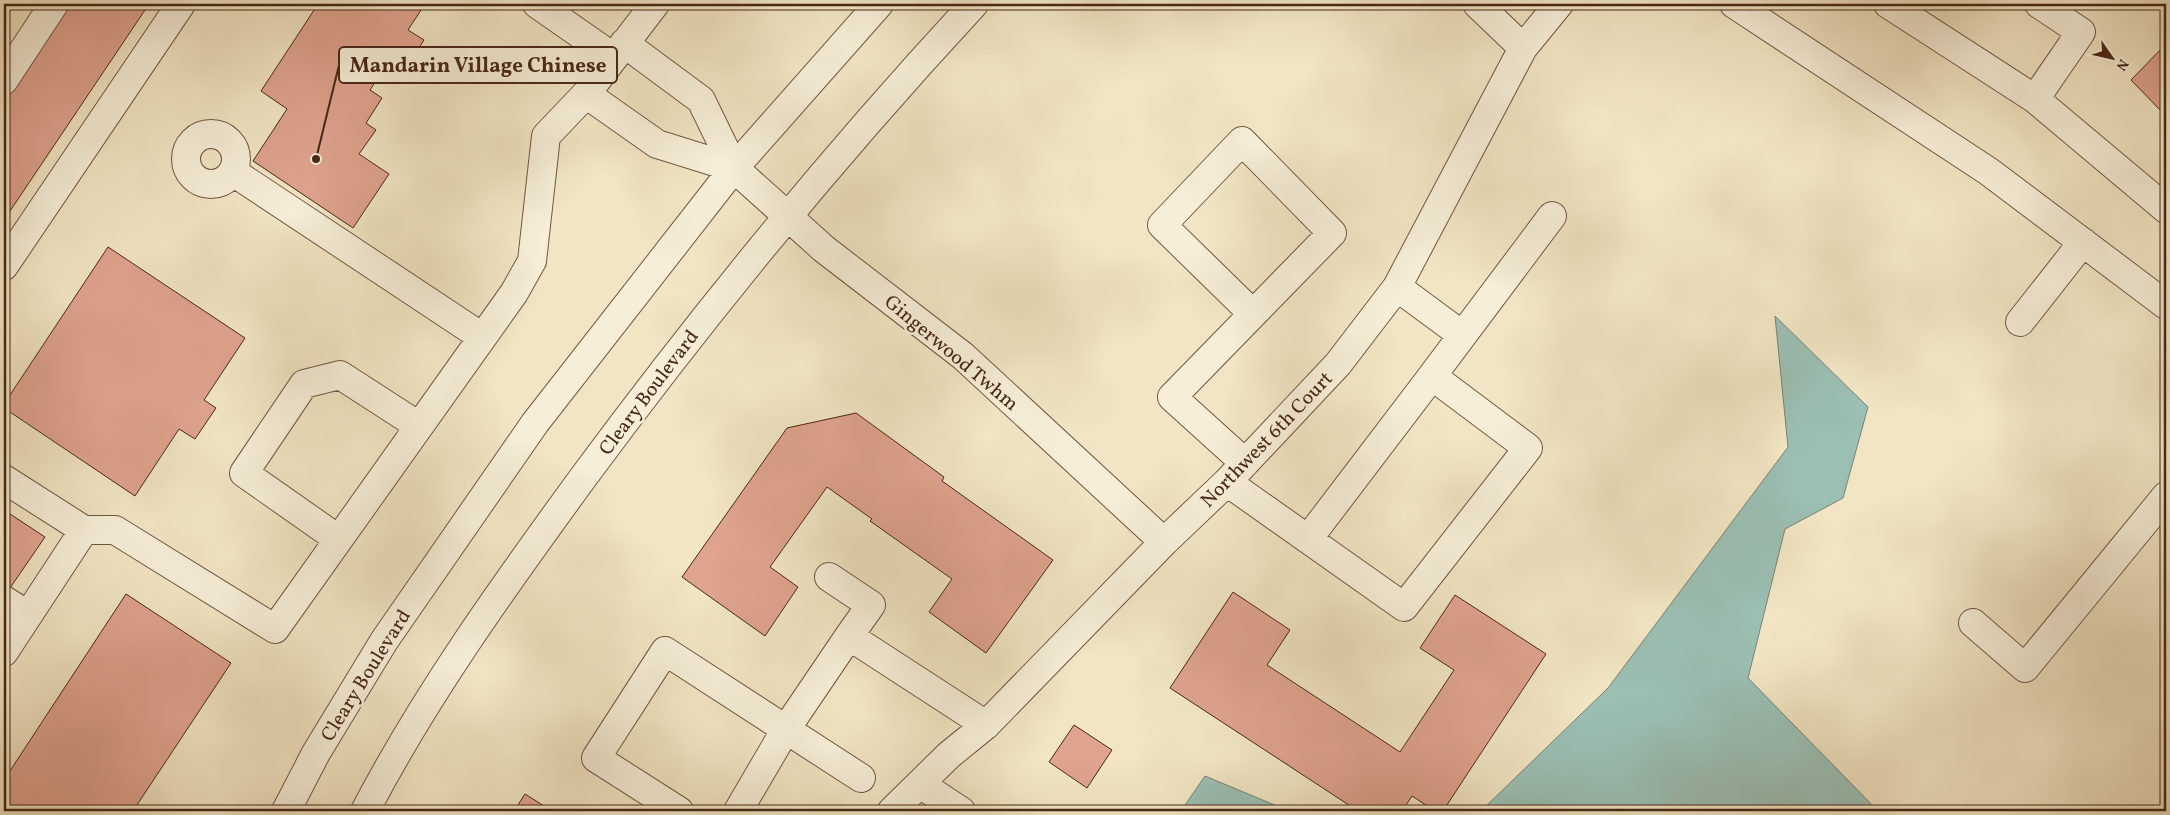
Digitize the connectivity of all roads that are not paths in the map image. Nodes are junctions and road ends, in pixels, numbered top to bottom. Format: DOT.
graph roads {
  1 [pos="54,4"];
  2 [pos="181,4"];
  3 [pos="537,4"];
  4 [pos="655,4"];
  5 [pos="879,4"];
  6 [pos="974,4"];
  7 [pos="1476,4"];
  8 [pos="1559,4"];
  9 [pos="1734,4"];
  10 [pos="1888,4"];
  11 [pos="2039,4"];
  12 [pos="1523,48"];
  13 [pos="618,50"];
  14 [pos="4,80"];
  15 [pos="586,94"];
  16 [pos="2035,99"];
  17 [pos="734,168"];
  18 [pos="233,172"];
  19 [pos="2166,209"];
  20 [pos="787,216"];
  21 [pos="1552,216"];
  22 [pos="2083,242"];
  23 [pos="4,266"];
  24 [pos="1397,287"];
  25 [pos="2166,303"];
  26 [pos="1253,314"];
  27 [pos="2020,322"];
  28 [pos="1462,335"];
  29 [pos="482,338"];
  30 [pos="1432,376"];
  31 [pos="419,426"];
  32 [pos="1236,472"];
  33 [pos="4,479"];
  34 [pos="2166,496"];
  35 [pos="84,530"];
  36 [pos="338,539"];
  37 [pos="1308,539"];
  38 [pos="1164,542"];
  39 [pos="829,577"];
  40 [pos="4,600"];
  41 [pos="28,615"];
  42 [pos="1973,624"];
  43 [pos="849,636"];
  44 [pos="4,652"];
  45 [pos="986,725"];
  46 [pos="786,729"];
  47 [pos="862,778"];
  48 [pos="920,784"];
  49 [pos="286,811"];
  50 [pos="365,811"];
  51 [pos="679,811"];
  52 [pos="738,811"];
  53 [pos="892,811"];
  54 [pos="961,811"];
  1 -- 14 [label="street"];
  2 -- 23 [label="street"];
  3 -- 13 [label="street"];
  4 -- 13 [label="street"];
  5 -- 17 [label="street, Cleary Boulevard"];
  6 -- 20 [label="street, Cleary Boulevard"];
  7 -- 12 [label="street"];
  8 -- 12 [label="street, Northwest 6th Court"];
  9 -- 22 [label="street"];
  10 -- 16 [label="street"];
  11 -- 16 [label="street"];
  12 -- 24 [label="street, Northwest 6th Court"];
  13 -- 15 [label="street"];
  13 -- 17 [label="street"];
  15 -- 17 [label="street"];
  15 -- 29 [label="street"];
  16 -- 19 [label="street"];
  17 -- 20 [label="street, Gingerwood Twhm"];
  17 -- 49 [label="street, Cleary Boulevard"];
  18 -- 29 [label="street"];
  20 -- 38 [label="street, Gingerwood Twhm"];
  20 -- 50 [label="street, Cleary Boulevard"];
  21 -- 28 [label="street"];
  22 -- 25 [label="street"];
  22 -- 27 [label="street"];
  24 -- 28 [label="street"];
  24 -- 32 [label="street, Northwest 6th Court"];
  26 -- 26 [label="street"];
  26 -- 32 [label="street"];
  28 -- 30 [label="street"];
  29 -- 31 [label="street"];
  30 -- 37 [label="street"];
  30 -- 37 [label="street"];
  31 -- 36 [label="street"];
  31 -- 36 [label="street"];
  32 -- 37 [label="street"];
  32 -- 38 [label="street, Northwest 6th Court"];
  33 -- 35 [label="street"];
  34 -- 42 [label="street"];
  35 -- 36 [label="street"];
  35 -- 41 [label="street"];
  38 -- 45 [label="street, Northwest 6th Court"];
  39 -- 43 [label="street"];
  40 -- 41 [label="street"];
  41 -- 44 [label="street"];
  43 -- 45 [label="street"];
  43 -- 46 [label="street"];
  45 -- 48 [label="street, Northwest 6th Court"];
  46 -- 47 [label="street"];
  46 -- 51 [label="street"];
  46 -- 52 [label="street"];
  48 -- 53 [label="street, Northwest 6th Court"];
  48 -- 54 [label="street"];
}
